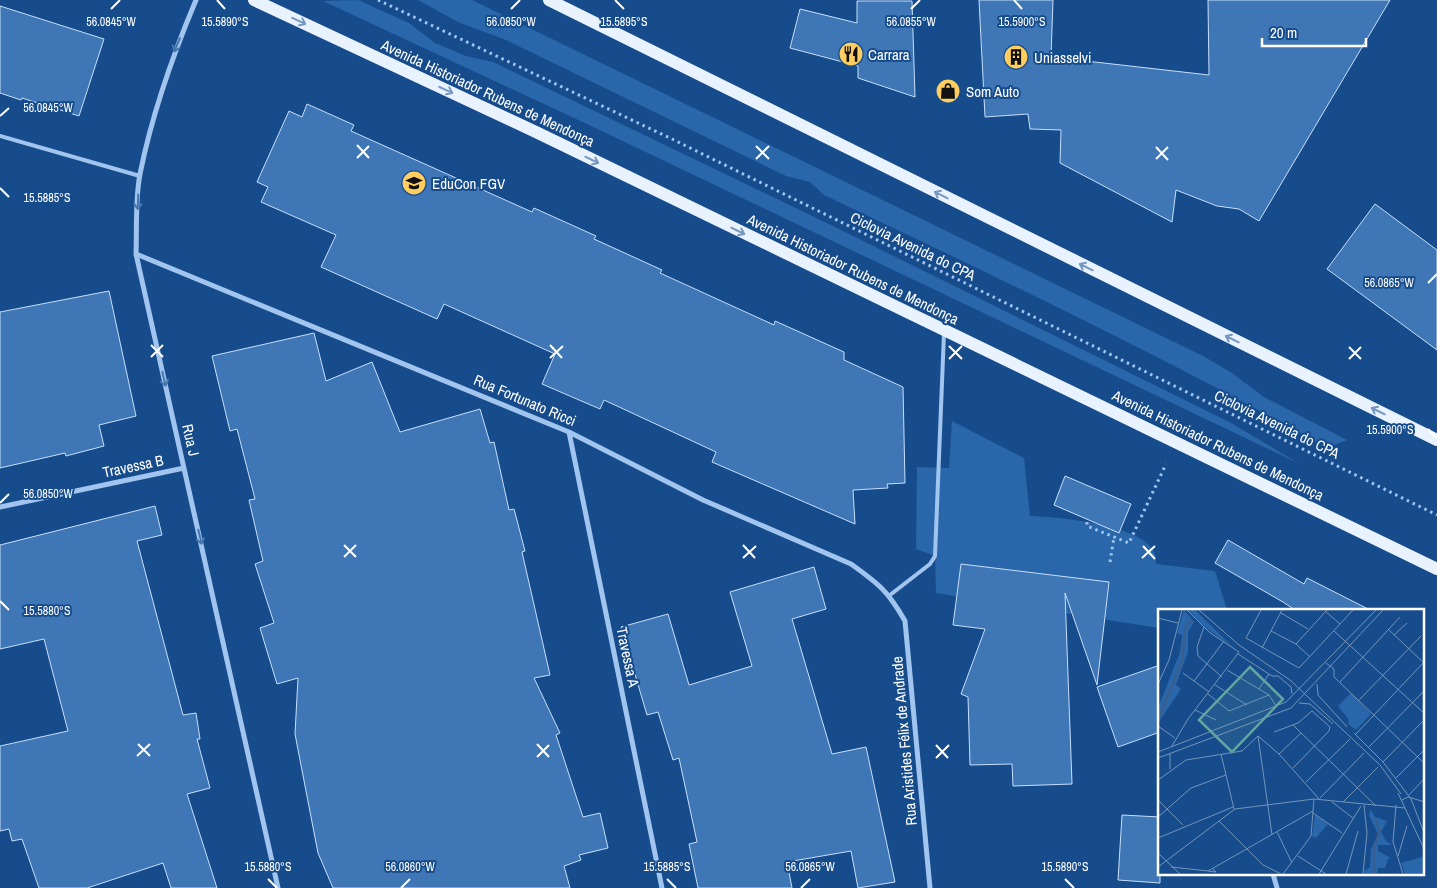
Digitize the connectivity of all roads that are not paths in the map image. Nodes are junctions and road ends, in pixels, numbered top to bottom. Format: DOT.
graph roads {
  1 [pos="196,0"];
  2 [pos="254,0"];
  3 [pos="549,0"];
  4 [pos="0,136"];
  5 [pos="140,176"];
  6 [pos="136,254"];
  7 [pos="944,331"];
  8 [pos="569,432"];
  9 [pos="1437,440"];
  10 [pos="184,468"];
  11 [pos="0,507"];
  12 [pos="1437,569"];
  13 [pos="890,595"];
  14 [pos="278,888"];
  15 [pos="662,888"];
  16 [pos="930,888"];
  1 -- 5 [label="street, Rua J, one-way"];
  2 -- 7 [label="main road, Avenida Historiador Rubens de Mendonça, one-way"];
  9 -- 3 [label="main road, one-way"];
  4 -- 5 [label="lane"];
  5 -- 6 [label="street, Rua J, one-way"];
  6 -- 8 [label="street, Rua Fortunato Ricci"];
  6 -- 10 [label="street, Rua J, one-way"];
  7 -- 12 [label="main road, Avenida Historiador Rubens de Mendonça"];
  7 -- 13 [label="lane"];
  8 -- 13 [label="street, Rua Fortunato Ricci"];
  8 -- 15 [label="street, Travessa A"];
  10 -- 11 [label="street, Travessa B"];
  10 -- 14 [label="street, Rua J, one-way"];
  13 -- 16 [label="street, Rua Aristides Félix de Andrade"];
}
